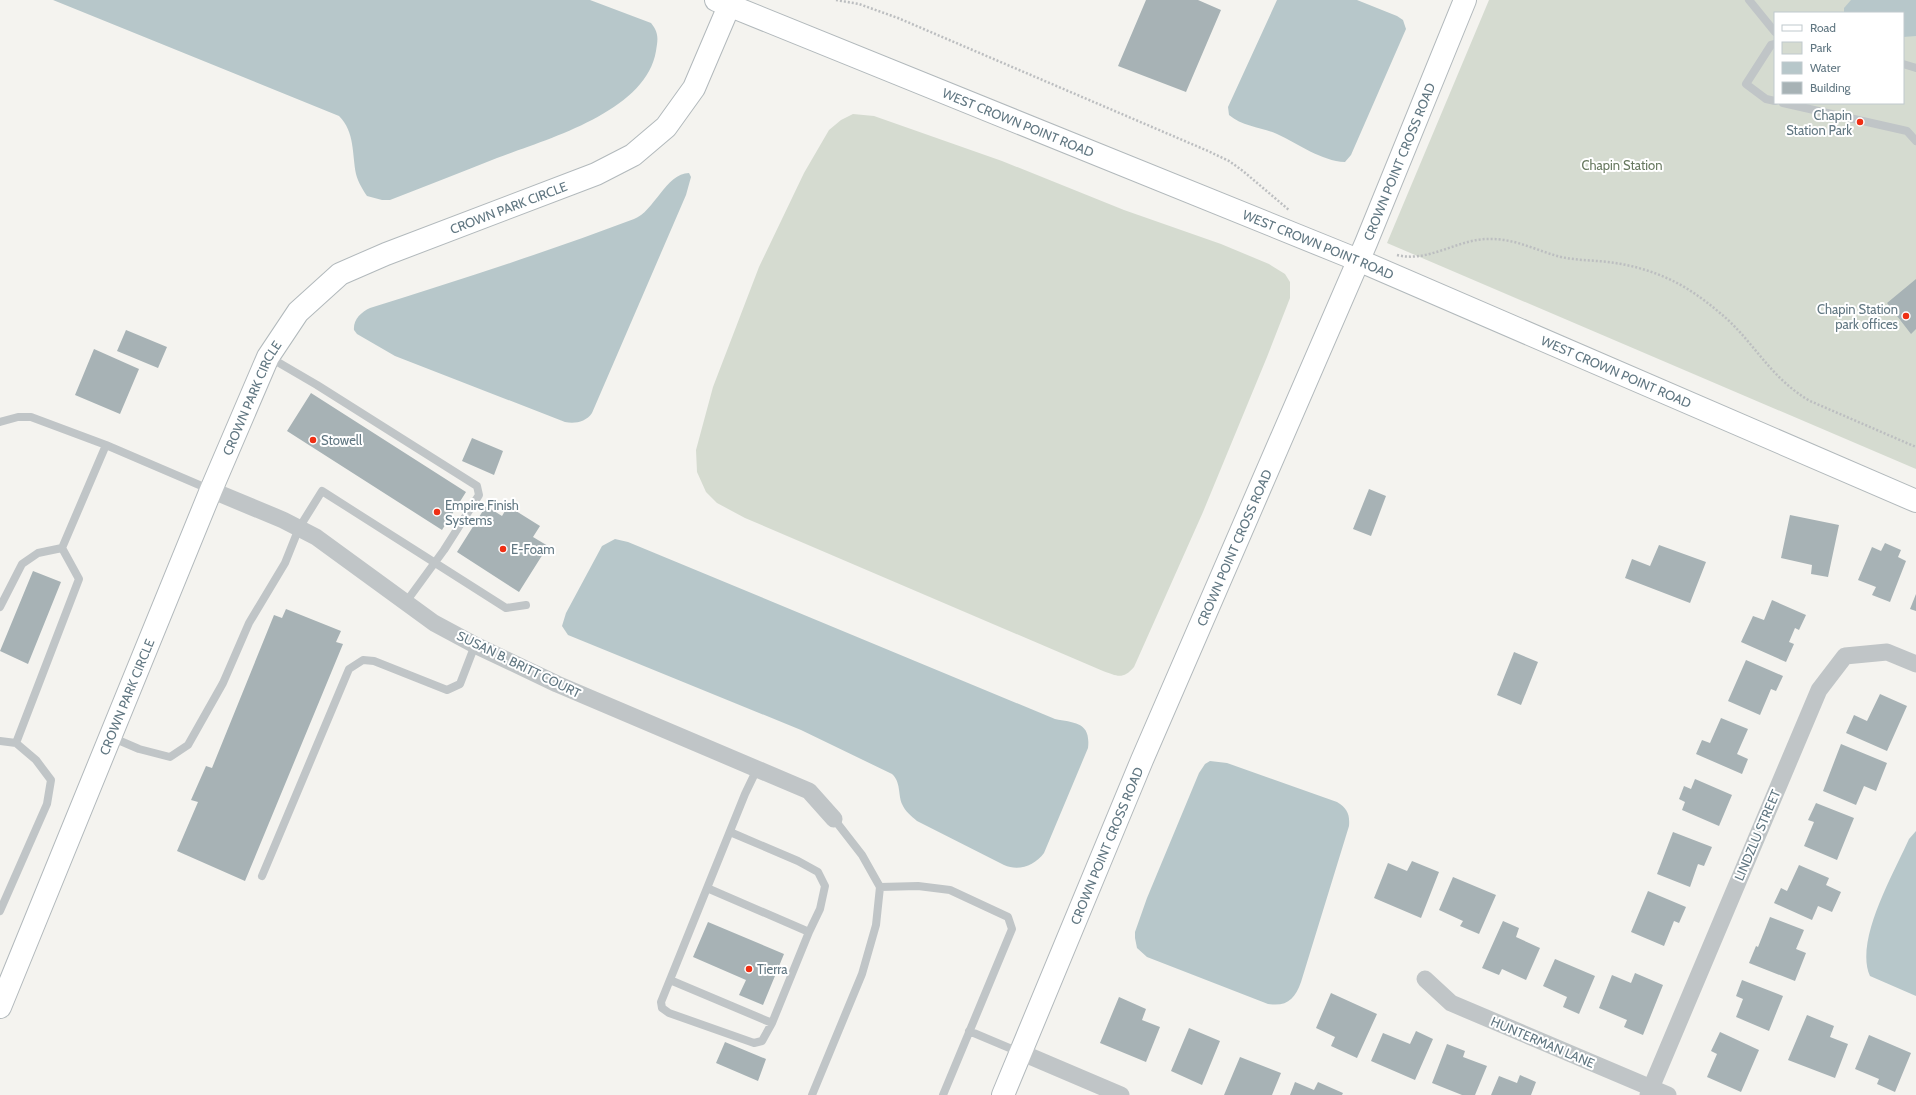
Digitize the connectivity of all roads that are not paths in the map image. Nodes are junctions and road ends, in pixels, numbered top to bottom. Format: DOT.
graph roads {
  1 [pos="1465,0"];
  2 [pos="1749,0"];
  3 [pos="725,2"];
  4 [pos="1774,31"];
  5 [pos="1774,44"];
  6 [pos="1904,64"];
  7 [pos="1916,68"];
  8 [pos="1774,101"];
  9 [pos="1788,104"];
  10 [pos="1916,141"];
  11 [pos="1358,260"];
  12 [pos="268,357"];
  13 [pos="0,422"];
  14 [pos="106,445"];
  15 [pos="212,490"];
  16 [pos="1916,501"];
  17 [pos="299,528"];
  18 [pos="62,548"];
  19 [pos="435,562"];
  20 [pos="406,602"];
  21 [pos="526,605"];
  22 [pos="0,606"];
  23 [pos="475,645"];
  24 [pos="1916,664"];
  25 [pos="110,737"];
  26 [pos="0,741"];
  27 [pos="16,743"];
  28 [pos="757,769"];
  29 [pos="834,819"];
  30 [pos="730,832"];
  31 [pos="262,876"];
  32 [pos="880,887"];
  33 [pos="707,888"];
  34 [pos="0,911"];
  35 [pos="808,932"];
  36 [pos="1425,978"];
  37 [pos="670,980"];
  38 [pos="0,1007"];
  39 [pos="772,1023"];
  40 [pos="969,1031"];
  41 [pos="1020,1052"];
  42 [pos="1650,1092"];
  43 [pos="812,1095"];
  44 [pos="943,1095"];
  45 [pos="1003,1095"];
  46 [pos="1121,1095"];
  47 [pos="1668,1095"];
  1 -- 11 [label="street, CROWN POINT CROSS ROAD"];
  2 -- 4 [label="lane"];
  3 -- 11 [label="street, WEST CROWN POINT ROAD"];
  3 -- 12 [label="street, CROWN PARK CIRCLE"];
  5 -- 8 [label="lane"];
  6 -- 7 [label="lane"];
  9 -- 10 [label="lane"];
  11 -- 16 [label="street, WEST CROWN POINT ROAD"];
  11 -- 41 [label="street, CROWN POINT CROSS ROAD"];
  12 -- 15 [label="street, CROWN PARK CIRCLE"];
  12 -- 19 [label="lane"];
  13 -- 14 [label="lane"];
  14 -- 15 [label="lane"];
  14 -- 18 [label="lane"];
  15 -- 17 [label="street, SUSAN B. BRITT COURT"];
  15 -- 25 [label="street, CROWN PARK CIRCLE"];
  17 -- 19 [label="lane"];
  17 -- 20 [label="street, SUSAN B. BRITT COURT"];
  17 -- 25 [label="lane"];
  18 -- 22 [label="lane"];
  18 -- 27 [label="lane"];
  19 -- 20 [label="lane"];
  19 -- 21 [label="lane"];
  20 -- 23 [label="street, SUSAN B. BRITT COURT"];
  23 -- 28 [label="street, SUSAN B. BRITT COURT"];
  23 -- 31 [label="lane"];
  24 -- 42 [label="street, LINDZLU STREET"];
  25 -- 38 [label="street, CROWN PARK CIRCLE"];
  26 -- 27 [label="lane"];
  27 -- 34 [label="lane"];
  28 -- 29 [label="street, SUSAN B. BRITT COURT"];
  28 -- 30 [label="lane"];
  29 -- 32 [label="lane"];
  30 -- 33 [label="lane"];
  30 -- 35 [label="lane"];
  32 -- 40 [label="lane"];
  32 -- 43 [label="lane"];
  33 -- 35 [label="lane"];
  33 -- 37 [label="lane"];
  35 -- 39 [label="lane"];
  36 -- 42 [label="street, HUNTERMAN LANE"];
  37 -- 39 [label="lane"];
  37 -- 39 [label="lane"];
  40 -- 41 [label="lane"];
  40 -- 44 [label="lane"];
  41 -- 45 [label="street, CROWN POINT CROSS ROAD"];
  41 -- 46 [label="street"];
  42 -- 47 [label="street, HUNTERMAN LANE"];
}
